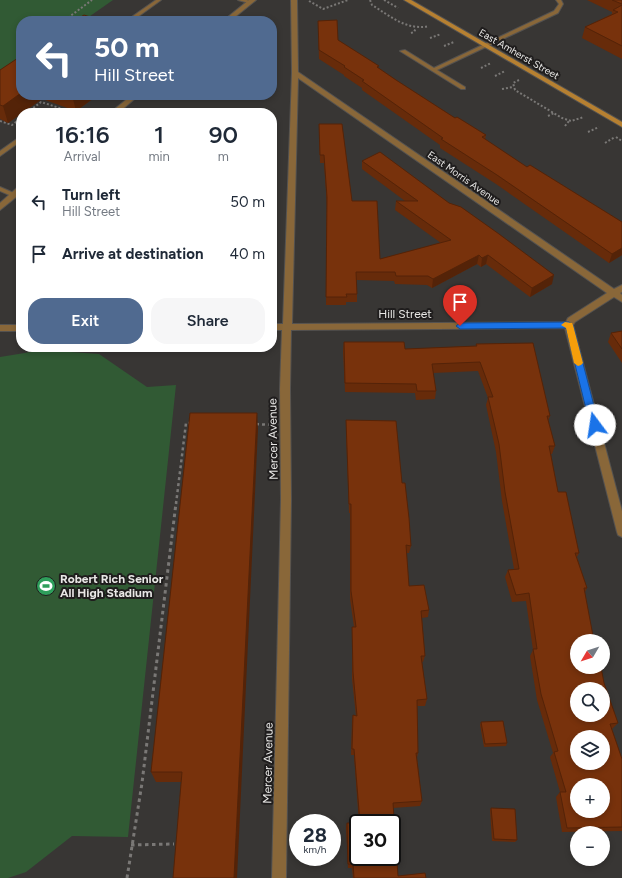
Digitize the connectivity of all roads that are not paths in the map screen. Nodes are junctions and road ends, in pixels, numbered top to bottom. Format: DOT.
graph roads {
  1 [pos="159,0"];
  2 [pos="240,0"];
  3 [pos="294,0"];
  4 [pos="407,0"];
  5 [pos="558,0"];
  6 [pos="251,1"];
  7 [pos="136,16"];
  8 [pos="232,16"];
  9 [pos="485,45"];
  10 [pos="403,51"];
  11 [pos="433,70"];
  12 [pos="295,73"];
  13 [pos="463,88"];
  14 [pos="130,100"];
  15 [pos="120,108"];
  16 [pos="622,125"];
  17 [pos="16,142"];
  18 [pos="0,154"];
  19 [pos="0,189"];
  20 [pos="14,195"];
  21 [pos="0,207"];
  22 [pos="622,288"];
  23 [pos="614,293"];
  24 [pos="622,299"];
  25 [pos="569,325"];
  26 [pos="277,327"];
  27 [pos="287,327"];
  28 [pos="0,328"];
  29 [pos="16,328"];
  30 [pos="622,532"];
  31 [pos="279,878"];
  1 -- 7 [label="lane"];
  2 -- 6 [label="lane"];
  3 -- 12 [label="street, Mercer Avenue"];
  4 -- 9 [label="street, East Amherst Street"];
  5 -- 9 [label="lane"];
  6 -- 8 [label="street"];
  9 -- 11 [label="lane"];
  9 -- 16 [label="street, East Amherst Street"];
  10 -- 11 [label="lane"];
  11 -- 13 [label="lane"];
  12 -- 23 [label="street, East Morris Avenue"];
  12 -- 27 [label="street, Mercer Avenue"];
  14 -- 15 [label="street"];
  17 -- 18 [label="lane"];
  19 -- 20 [label="lane"];
  20 -- 21 [label="street"];
  22 -- 23 [label="street"];
  23 -- 24 [label="street, East Morris Avenue"];
  23 -- 25 [label="street"];
  25 -- 27 [label="street, Hill Street"];
  25 -- 30 [label="street"];
  26 -- 27 [label="street, Hill Street"];
  27 -- 31 [label="street, Mercer Avenue"];
  28 -- 29 [label="street"];
}
